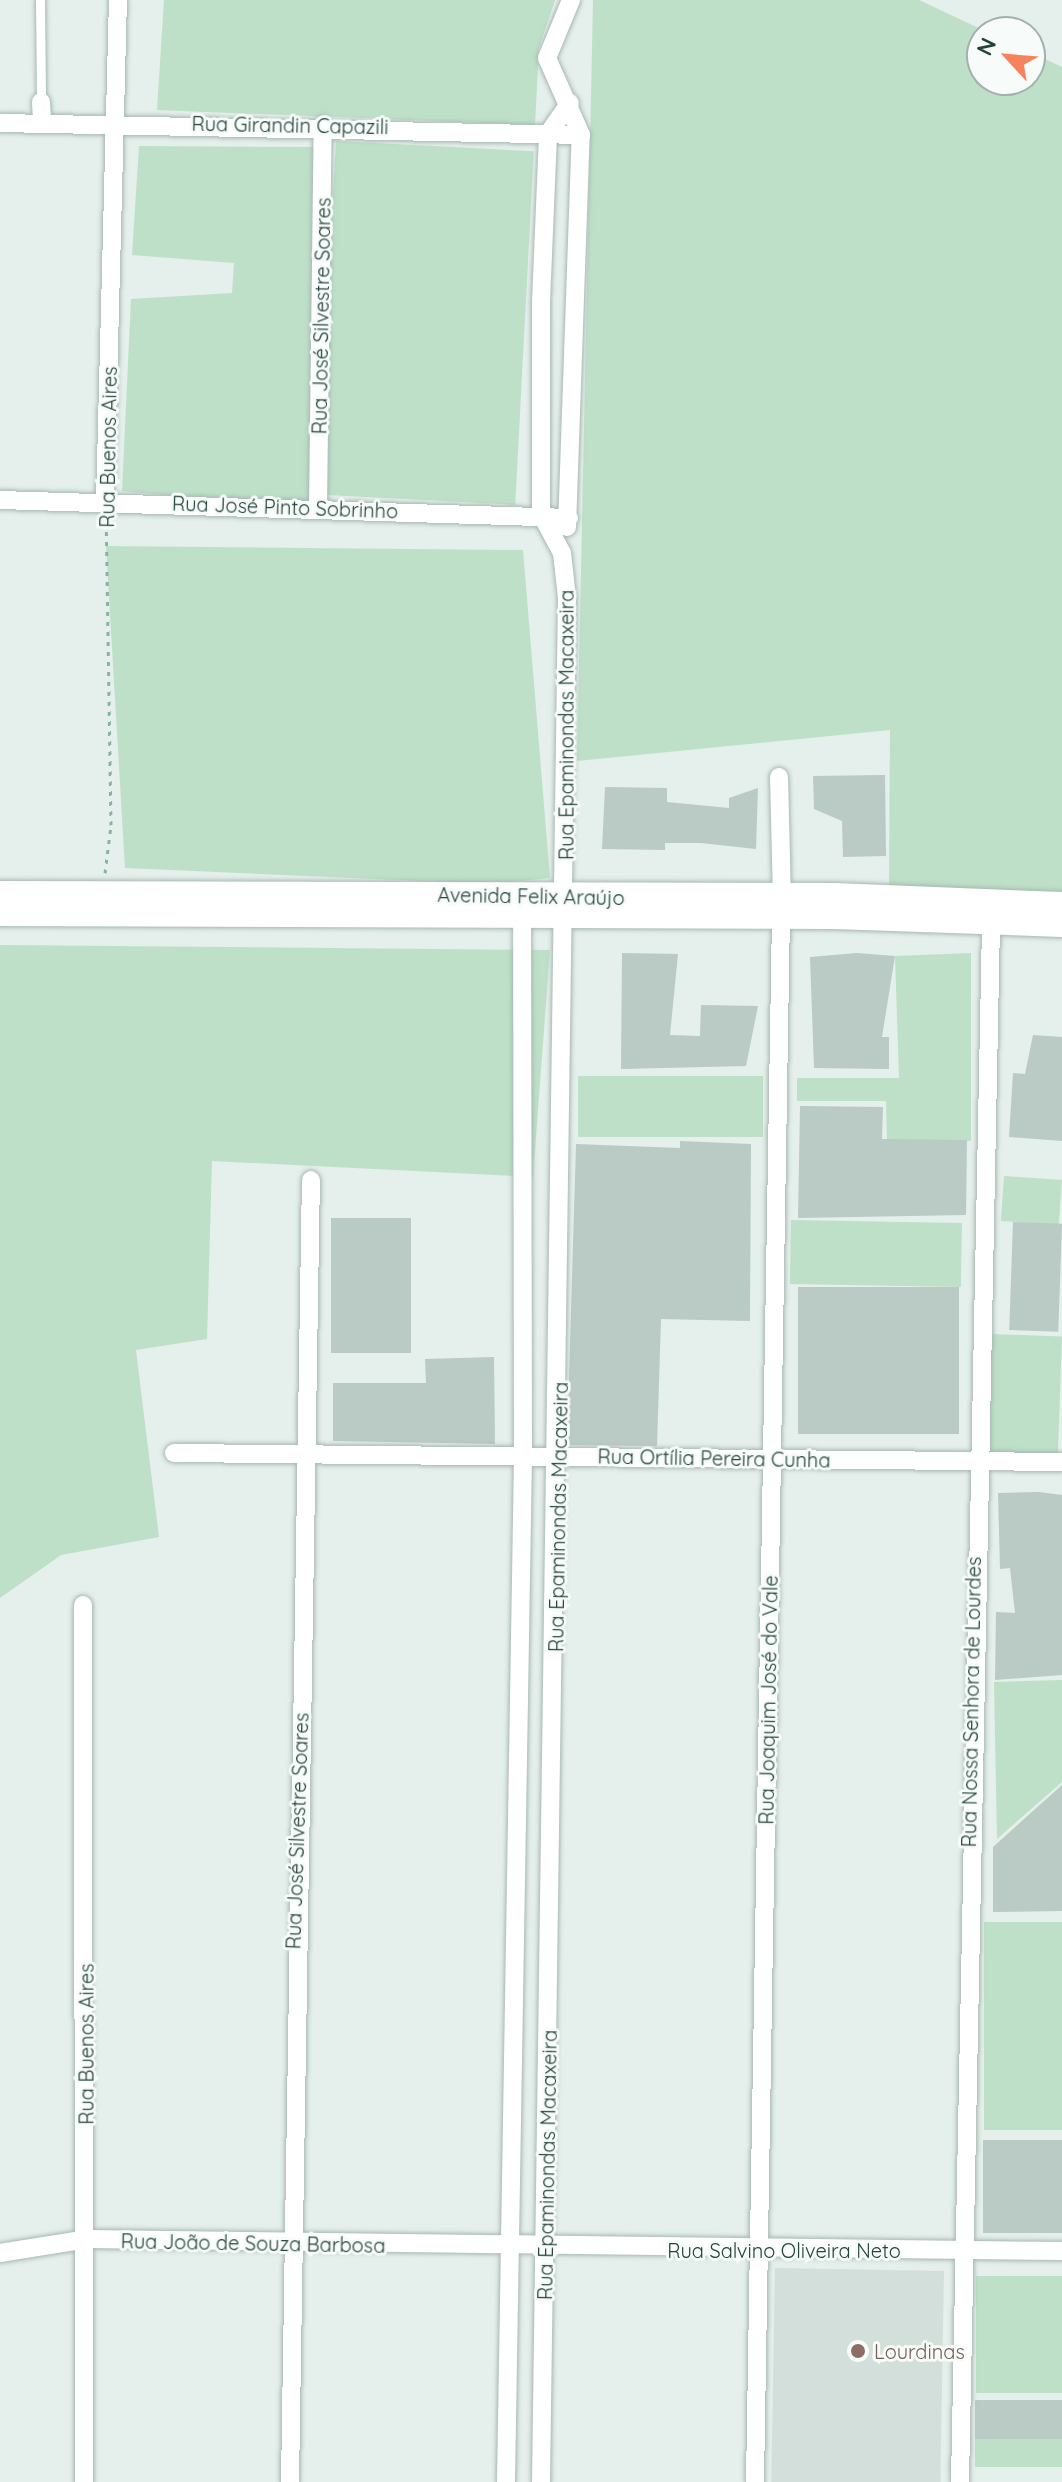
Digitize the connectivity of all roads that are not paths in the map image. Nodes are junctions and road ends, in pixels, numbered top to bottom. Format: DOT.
graph roads {
  1 [pos="40,0"];
  2 [pos="118,0"];
  3 [pos="571,0"];
  4 [pos="41,102"];
  5 [pos="570,103"];
  6 [pos="42,122"];
  7 [pos="0,123"];
  8 [pos="117,123"];
  9 [pos="323,125"];
  10 [pos="548,134"];
  11 [pos="581,135"];
  12 [pos="0,500"];
  13 [pos="105,502"];
  14 [pos="318,508"];
  15 [pos="541,514"];
  16 [pos="569,518"];
  17 [pos="562,553"];
  18 [pos="779,777"];
  19 [pos="0,893"];
  20 [pos="1062,904"];
  21 [pos="522,906"];
  22 [pos="567,907"];
  23 [pos="781,908"];
  24 [pos="0,914"];
  25 [pos="991,921"];
  26 [pos="1062,925"];
  27 [pos="311,1180"];
  28 [pos="174,1453"];
  29 [pos="310,1454"];
  30 [pos="523,1455"];
  31 [pos="559,1455"];
  32 [pos="771,1459"];
  33 [pos="1062,1462"];
  34 [pos="975,1465"];
  35 [pos="83,1605"];
  36 [pos="87,2239"];
  37 [pos="294,2244"];
  38 [pos="507,2248"];
  39 [pos="546,2249"];
  40 [pos="963,2250"];
  41 [pos="1062,2251"];
  42 [pos="761,2252"];
  43 [pos="0,2253"];
  44 [pos="84,2482"];
  45 [pos="290,2482"];
  46 [pos="506,2482"];
  47 [pos="541,2482"];
  48 [pos="755,2482"];
  49 [pos="960,2482"];
  1 -- 4 [label="lane"];
  2 -- 8 [label="street, Rua Buenos Aires"];
  3 -- 5 [label="street, Rua Epaminondas Macaxeira"];
  4 -- 6 [label="street"];
  5 -- 10 [label="street"];
  5 -- 11 [label="street, Rua Epaminondas Macaxeira"];
  6 -- 7 [label="street, Rua Girandin Capazili"];
  6 -- 8 [label="street, Rua Girandin Capazili"];
  8 -- 9 [label="street, Rua Girandin Capazili"];
  8 -- 13 [label="street, Rua Buenos Aires"];
  9 -- 10 [label="street, Rua Girandin Capazili"];
  9 -- 14 [label="street, Rua José Silvestre Soares"];
  10 -- 11 [label="street, Rua Girandin Capazili"];
  10 -- 15 [label="street, Rua Epaminondas Macaxeira"];
  11 -- 16 [label="street, Rua Epaminondas Macaxeira"];
  12 -- 13 [label="street, Rua José Pinto Sobrinho"];
  13 -- 14 [label="street, Rua José Pinto Sobrinho"];
  14 -- 15 [label="street, Rua José Pinto Sobrinho"];
  15 -- 16 [label="street, Rua José Pinto Sobrinho"];
  15 -- 17 [label="street, Rua Epaminondas Macaxeira"];
  16 -- 17 [label="street, Rua Epaminondas Macaxeira"];
  17 -- 22 [label="street, Rua Epaminondas Macaxeira"];
  18 -- 23 [label="street, Rua Joaquim José do Vale"];
  19 -- 21 [label="main road, Avenida Felix Araújo"];
  20 -- 23 [label="main road, Avenida Felix Araújo"];
  21 -- 22 [label="main road, Avenida Felix Araújo"];
  21 -- 24 [label="main road, Avenida Felix Araújo"];
  21 -- 30 [label="street, Rua Epaminondas Macaxeira"];
  22 -- 23 [label="main road, Avenida Felix Araújo"];
  22 -- 31 [label="street, Rua Epaminondas Macaxeira"];
  23 -- 25 [label="main road, Avenida Felix Araújo"];
  23 -- 32 [label="street, Rua Joaquim José do Vale"];
  25 -- 26 [label="main road, Avenida Felix Araújo"];
  25 -- 34 [label="street, Rua Nossa Senhora de Lourdes"];
  27 -- 29 [label="street, Rua José Silvestre Soares"];
  28 -- 29 [label="street, Rua Ortília Pereira Cunha"];
  29 -- 30 [label="street, Rua Ortília Pereira Cunha"];
  29 -- 37 [label="street, Rua José Silvestre Soares"];
  30 -- 31 [label="street, Rua Ortília Pereira Cunha"];
  30 -- 38 [label="street, Rua Epaminondas Macaxeira"];
  31 -- 32 [label="street, Rua Ortília Pereira Cunha"];
  31 -- 39 [label="street, Rua Epaminondas Macaxeira"];
  32 -- 34 [label="street, Rua Ortília Pereira Cunha"];
  32 -- 42 [label="street, Rua Joaquim José do Vale"];
  33 -- 34 [label="street, Rua Ortília Pereira Cunha"];
  34 -- 40 [label="street, Rua Nossa Senhora de Lourdes"];
  35 -- 36 [label="street, Rua Buenos Aires"];
  36 -- 37 [label="street, Rua João de Souza Barbosa"];
  36 -- 43 [label="street, Rua João de Souza Barbosa"];
  36 -- 44 [label="street, Rua Buenos Aires"];
  37 -- 38 [label="street, Rua João de Souza Barbosa"];
  37 -- 45 [label="street, Rua José Silvestre Soares"];
  38 -- 39 [label="street, Rua Salvino Oliveira Neto"];
  38 -- 46 [label="street, Rua Epaminondas Macaxeira"];
  39 -- 42 [label="street, Rua Salvino Oliveira Neto"];
  39 -- 47 [label="street, Rua Epaminondas Macaxeira"];
  40 -- 41 [label="street, Rua Salvino Oliveira Neto"];
  40 -- 42 [label="street, Rua Salvino Oliveira Neto"];
  40 -- 49 [label="street, Rua Nossa Senhora de Lourdes"];
  42 -- 48 [label="street, Rua Joaquim José do Vale"];
}
